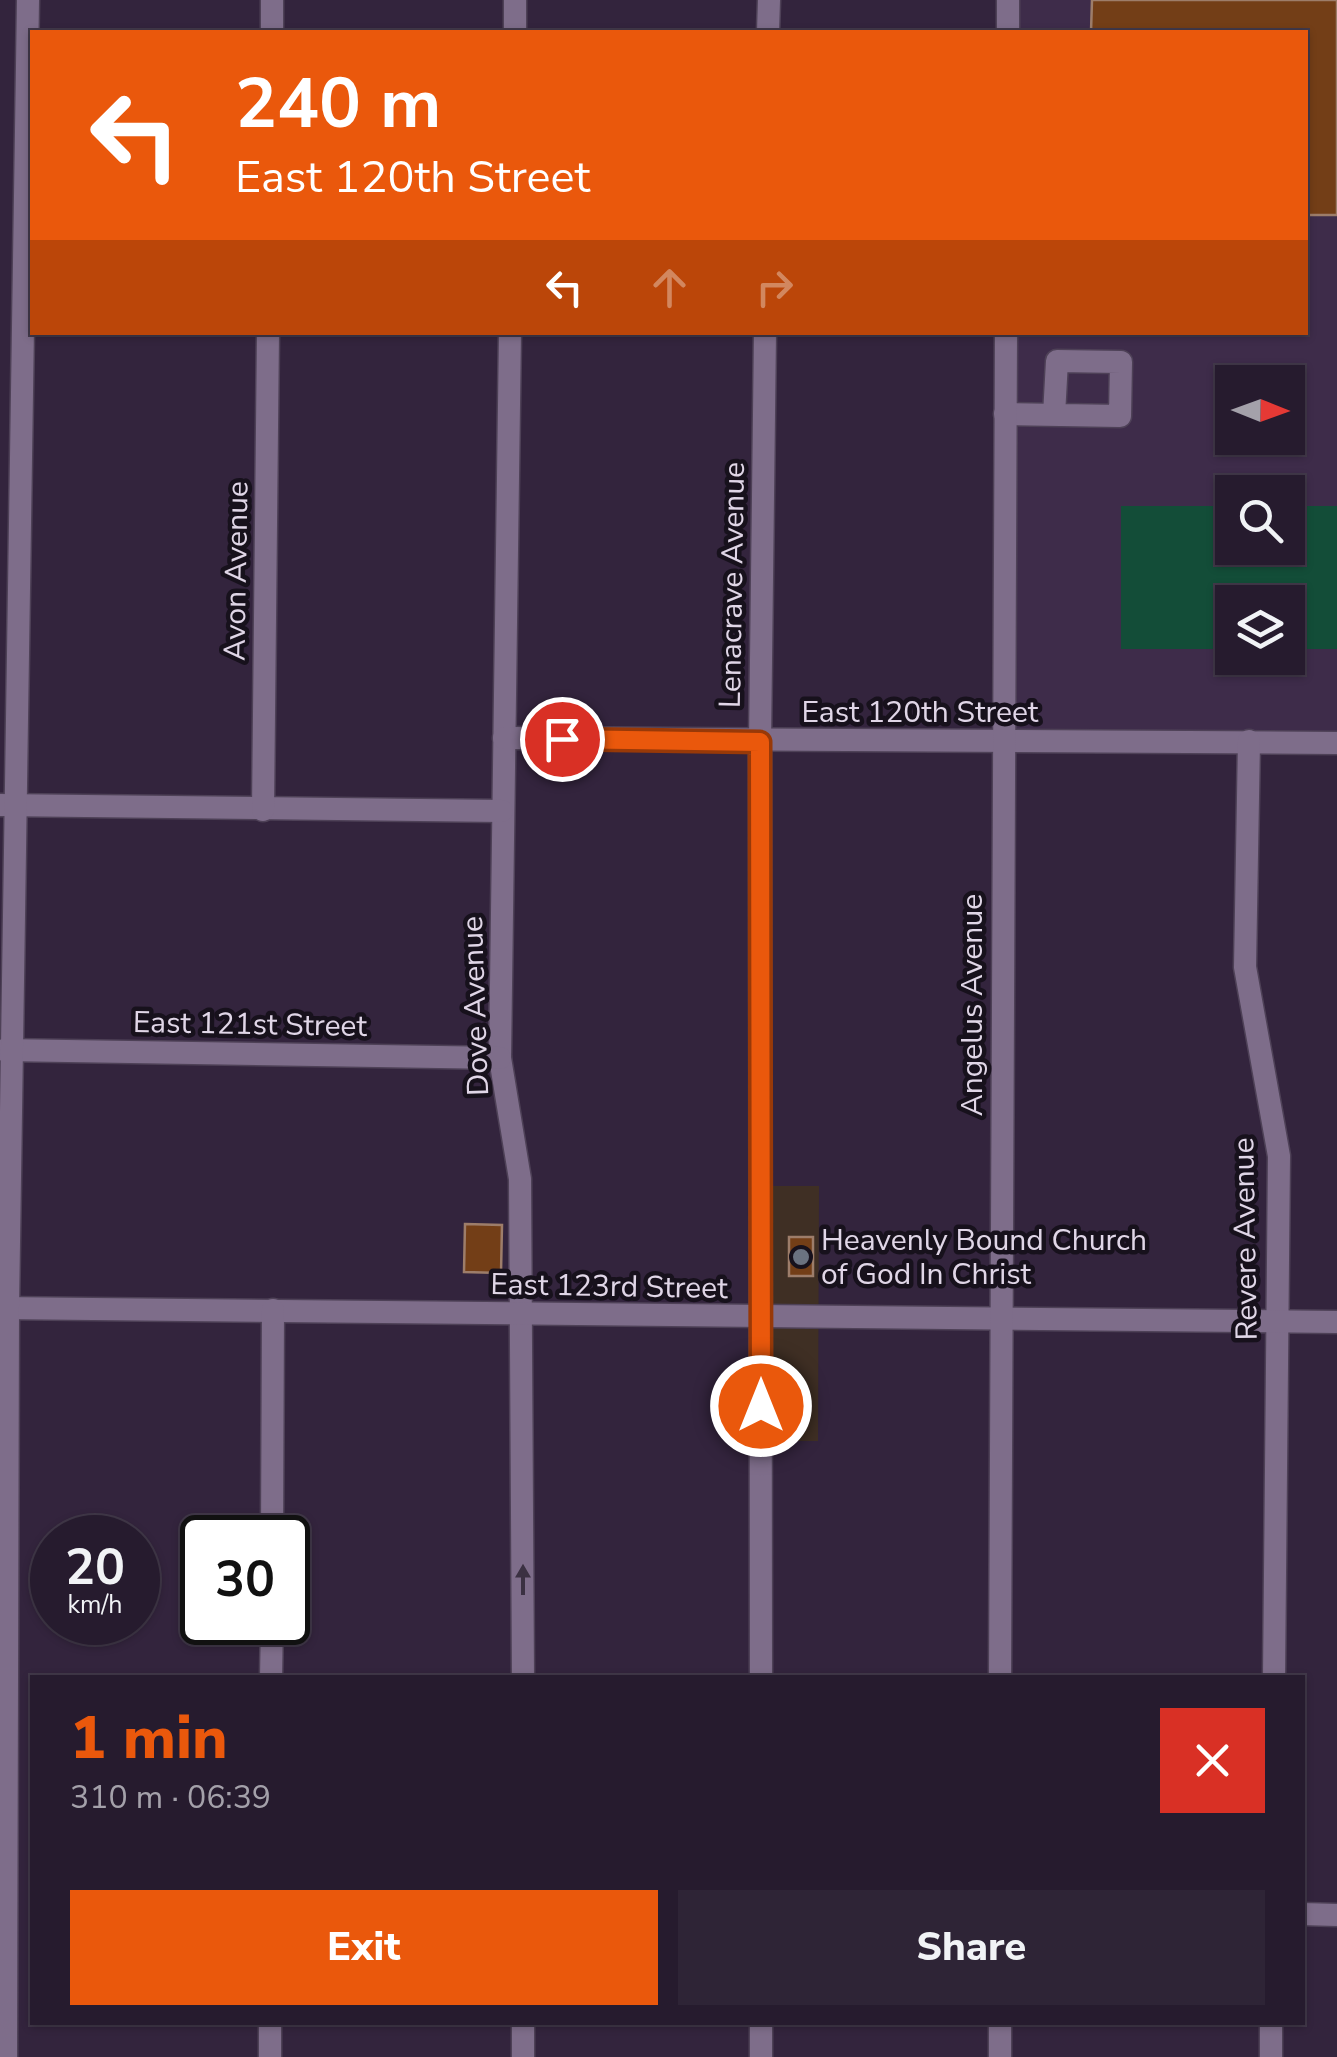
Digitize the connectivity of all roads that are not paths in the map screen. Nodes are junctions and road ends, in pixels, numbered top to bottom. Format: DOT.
graph roads {
  1 [pos="28,0"];
  2 [pos="272,0"];
  3 [pos="515,0"];
  4 [pos="769,0"];
  5 [pos="1008,0"];
  6 [pos="272,30"];
  7 [pos="515,30"];
  8 [pos="768,30"];
  9 [pos="1008,30"];
  10 [pos="268,335"];
  11 [pos="510,335"];
  12 [pos="765,335"];
  13 [pos="1006,335"];
  14 [pos="1005,414"];
  15 [pos="1054,415"];
  16 [pos="504,738"];
  17 [pos="760,742"];
  18 [pos="1003,742"];
  19 [pos="1249,742"];
  20 [pos="1337,743"];
  21 [pos="10,805"];
  22 [pos="263,810"];
  23 [pos="502,812"];
  24 [pos="7,1050"];
  25 [pos="500,1058"];
  26 [pos="4,1308"];
  27 [pos="273,1310"];
  28 [pos="522,1314"];
  29 [pos="760,1318"];
  30 [pos="1000,1318"];
  31 [pos="1278,1321"];
  32 [pos="1337,1322"];
  33 [pos="272,1515"];
  34 [pos="272,1645"];
  35 [pos="272,1675"];
  36 [pos="523,1675"];
  37 [pos="761,1675"];
  38 [pos="1000,1675"];
  39 [pos="1274,1675"];
  40 [pos="1305,1914"];
  41 [pos="1337,1914"];
  42 [pos="270,2025"];
  43 [pos="523,2025"];
  44 [pos="762,2025"];
  45 [pos="1000,2025"];
  46 [pos="1271,2025"];
  47 [pos="6,2057"];
  48 [pos="270,2057"];
  49 [pos="523,2057"];
  50 [pos="761,2057"];
  51 [pos="1000,2057"];
  52 [pos="1271,2057"];
  1 -- 21 [label="street"];
  2 -- 6 [label="street"];
  3 -- 7 [label="street"];
  4 -- 8 [label="street"];
  5 -- 9 [label="street"];
  10 -- 22 [label="street, Avon Avenue"];
  11 -- 16 [label="street, Dove Avenue"];
  12 -- 17 [label="street, Lenacrave Avenue"];
  13 -- 14 [label="street, Angelus Avenue"];
  14 -- 15 [label="street"];
  14 -- 18 [label="street, Angelus Avenue"];
  16 -- 17 [label="street, East 120th Street"];
  16 -- 23 [label="street, Dove Avenue"];
  17 -- 18 [label="street, East 120th Street"];
  17 -- 29 [label="street, Lenacrave Avenue"];
  18 -- 19 [label="street, East 120th Street"];
  18 -- 30 [label="street, Angelus Avenue"];
  19 -- 20 [label="street, East 120th Street"];
  19 -- 31 [label="street, Revere Avenue"];
  21 -- 22 [label="street"];
  21 -- 24 [label="street"];
  22 -- 23 [label="street"];
  23 -- 25 [label="street, Dove Avenue"];
  24 -- 25 [label="street, East 121st Street"];
  24 -- 26 [label="street"];
  25 -- 28 [label="street, Dove Avenue"];
  26 -- 27 [label="street, East 123rd Street"];
  26 -- 47 [label="street"];
  27 -- 28 [label="street, East 123rd Street"];
  27 -- 33 [label="street"];
  28 -- 29 [label="street, East 123rd Street"];
  36 -- 28 [label="street, Dove Avenue, one-way"];
  29 -- 30 [label="street, East 123rd Street"];
  29 -- 37 [label="street, Lenacrave Avenue"];
  30 -- 31 [label="street, East 123rd Street"];
  30 -- 38 [label="street, Angelus Avenue"];
  31 -- 32 [label="street, East 123rd Street"];
  31 -- 39 [label="street, Revere Avenue"];
  34 -- 35 [label="street"];
  40 -- 41 [label="street"];
  42 -- 48 [label="street"];
  43 -- 49 [label="street"];
  44 -- 50 [label="street"];
  45 -- 51 [label="street"];
  46 -- 52 [label="street"];
}
